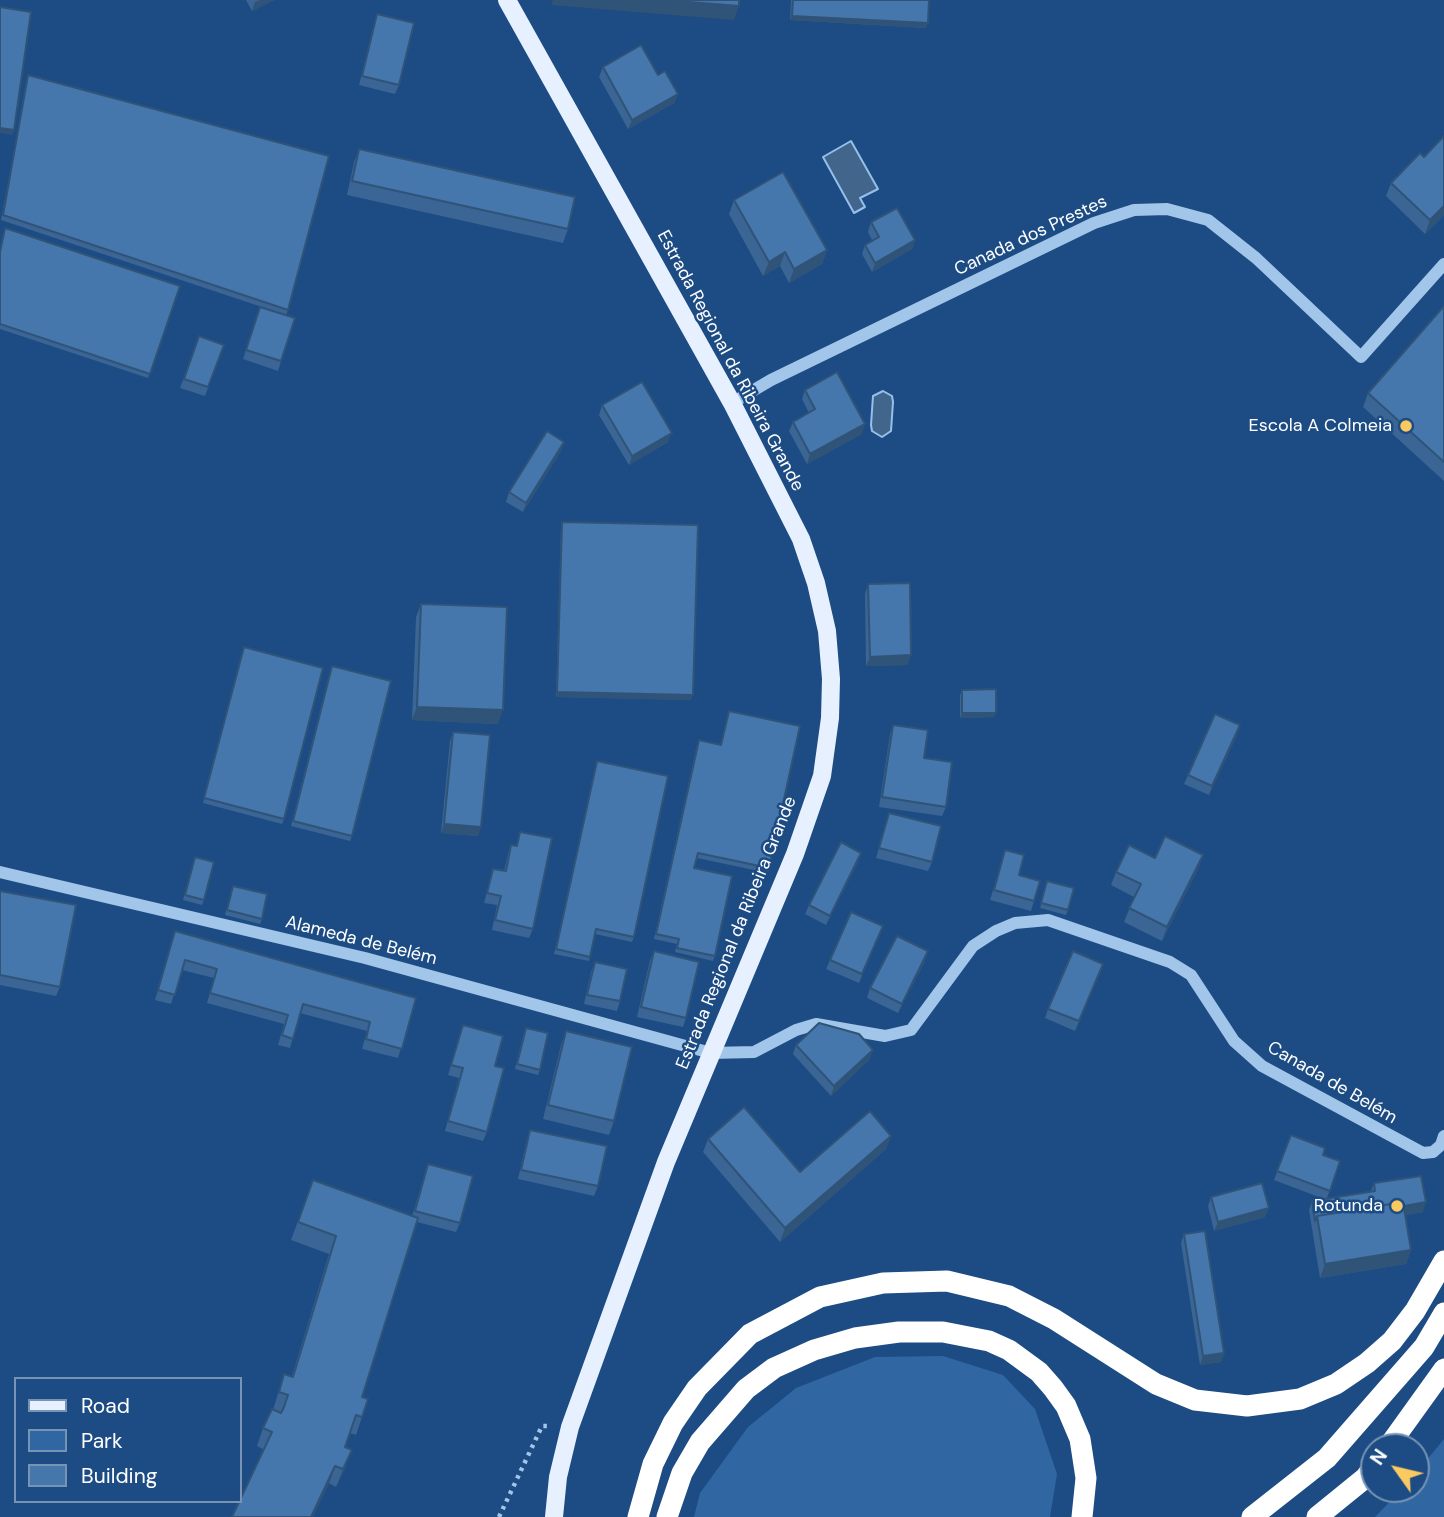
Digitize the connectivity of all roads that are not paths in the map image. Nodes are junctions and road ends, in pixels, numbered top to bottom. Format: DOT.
graph roads {
  1 [pos="507,0"];
  2 [pos="1444,264"];
  3 [pos="732,403"];
  4 [pos="0,872"];
  5 [pos="711,1053"];
  6 [pos="1444,1136"];
  7 [pos="1444,1261"];
  8 [pos="1444,1313"];
  9 [pos="1444,1368"];
  10 [pos="1398,1433"];
  11 [pos="1360,1482"];
  12 [pos="554,1517"];
  13 [pos="638,1517"];
  14 [pos="667,1517"];
  15 [pos="1082,1517"];
  16 [pos="1252,1517"];
  17 [pos="1317,1517"];
  1 -- 3 [label="main road, Estrada Regional da Ribeira Grande"];
  2 -- 3 [label="street, Canada dos Prestes"];
  3 -- 5 [label="main road, Estrada Regional da Ribeira Grande"];
  4 -- 5 [label="street, Alameda de Belém"];
  5 -- 6 [label="street, Canada de Belém"];
  5 -- 12 [label="main road, Estrada Regional da Ribeira Grande"];
  7 -- 13 [label="highway"];
  8 -- 16 [label="highway"];
  9 -- 10 [label="highway"];
  11 -- 17 [label="highway"];
  14 -- 15 [label="highway"];
}
